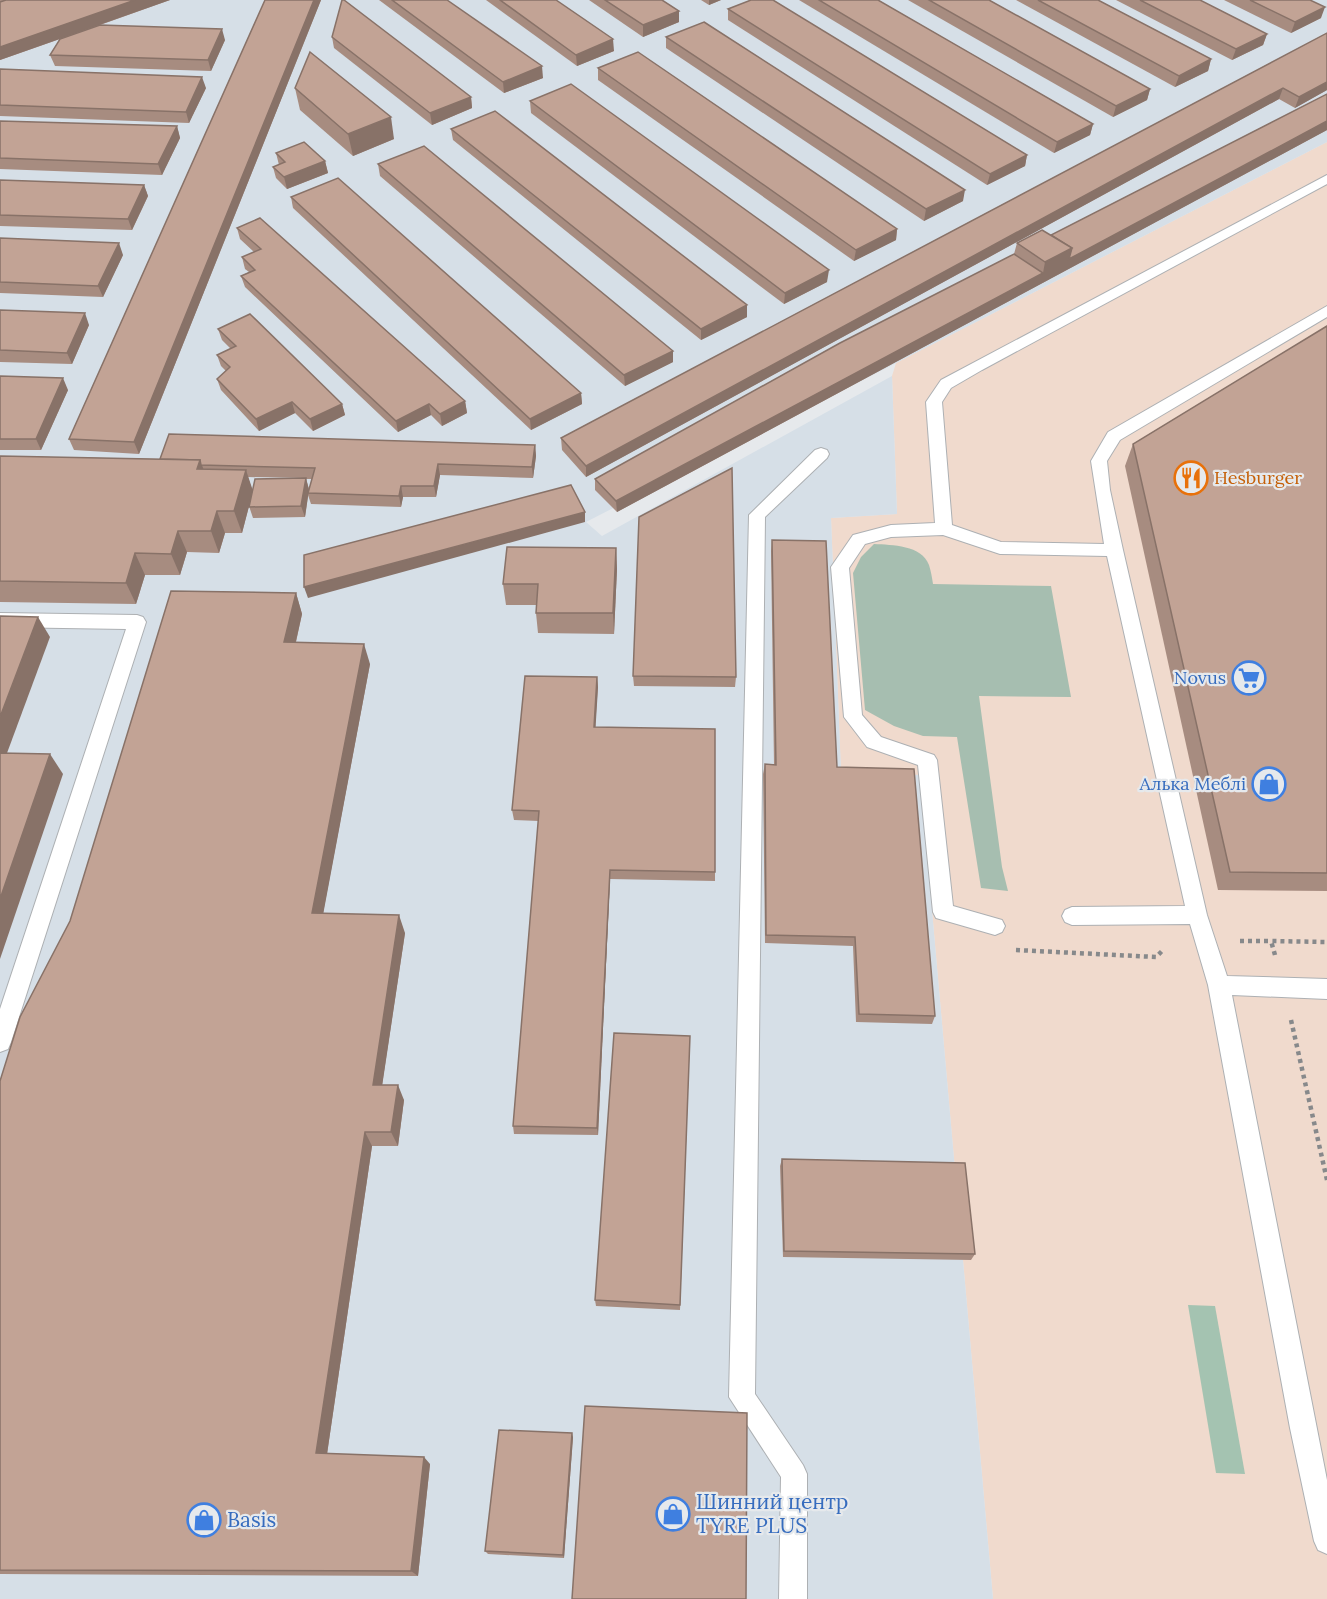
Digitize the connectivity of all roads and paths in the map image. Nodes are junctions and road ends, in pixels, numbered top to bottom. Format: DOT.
graph roads {
  1 [pos="1327,179"];
  2 [pos="1327,311"];
  3 [pos="821,454"];
  4 [pos="944,529"];
  5 [pos="1114,550"];
  6 [pos="0,620"];
  7 [pos="1197,915"];
  8 [pos="1072,916"];
  9 [pos="995,927"];
  10 [pos="1327,942"];
  11 [pos="1219,985"];
  12 [pos="1284,988"];
  13 [pos="1327,989"];
  14 [pos="0,1042"];
  15 [pos="1327,1180"];
  16 [pos="1327,1540"];
  17 [pos="793,1599"];
  1 -- 4 [label="lane"];
  2 -- 5 [label="lane"];
  3 -- 17 [label="lane"];
  4 -- 5 [label="lane"];
  4 -- 9 [label="lane"];
  5 -- 7 [label="lane"];
  6 -- 14 [label="lane"];
  7 -- 8 [label="lane"];
  7 -- 11 [label="lane"];
  10 -- 12 [label="path"];
  11 -- 12 [label="lane"];
  11 -- 16 [label="lane"];
  12 -- 13 [label="lane"];
  12 -- 15 [label="path"];
}
